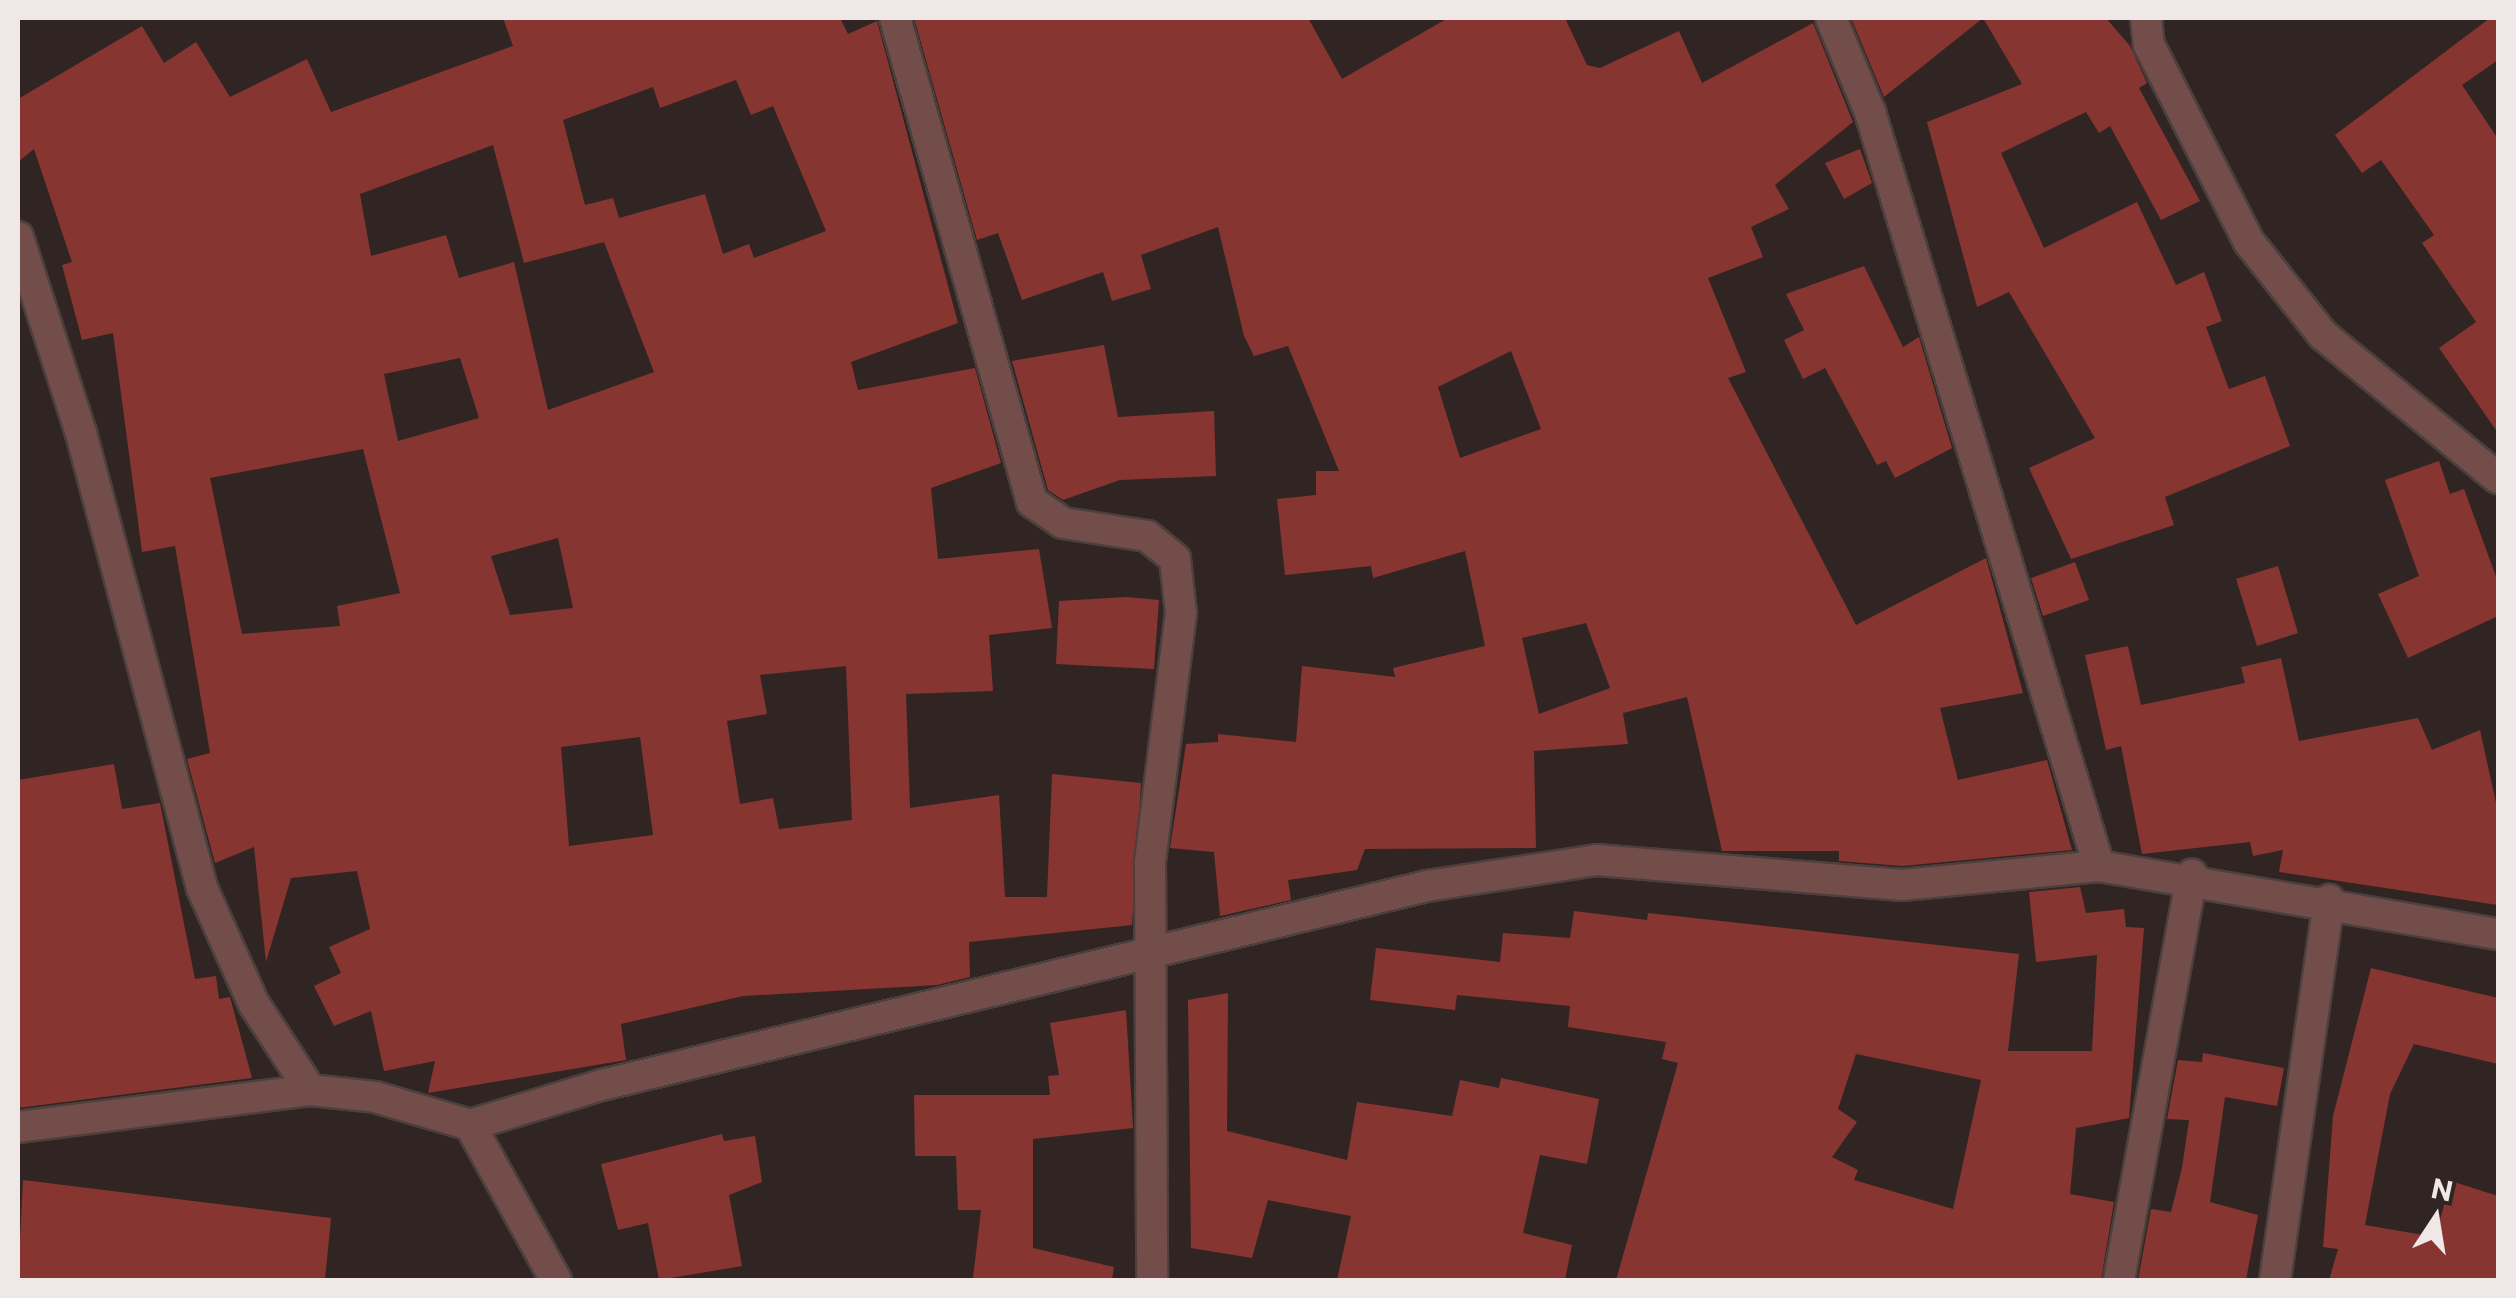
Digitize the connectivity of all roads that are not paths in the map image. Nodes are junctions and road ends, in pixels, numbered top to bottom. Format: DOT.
graph roads {
  1 [pos="895,18"];
  2 [pos="1831,18"];
  3 [pos="2146,18"];
  4 [pos="18,236"];
  5 [pos="2498,478"];
  6 [pos="2099,866"];
  7 [pos="2192,875"];
  8 [pos="2329,900"];
  9 [pos="2498,934"];
  10 [pos="1150,952"];
  11 [pos="310,1090"];
  12 [pos="470,1126"];
  13 [pos="18,1127"];
  14 [pos="556,1280"];
  15 [pos="1152,1280"];
  16 [pos="2119,1280"];
  17 [pos="2275,1280"];
  1 -- 10 [label="street"];
  2 -- 6 [label="street"];
  3 -- 5 [label="street"];
  4 -- 11 [label="street"];
  6 -- 7 [label="street"];
  6 -- 10 [label="street"];
  7 -- 8 [label="street"];
  7 -- 16 [label="street"];
  8 -- 9 [label="street"];
  8 -- 17 [label="street"];
  10 -- 12 [label="street"];
  10 -- 15 [label="street"];
  11 -- 12 [label="street"];
  11 -- 13 [label="street"];
  12 -- 14 [label="street"];
}
